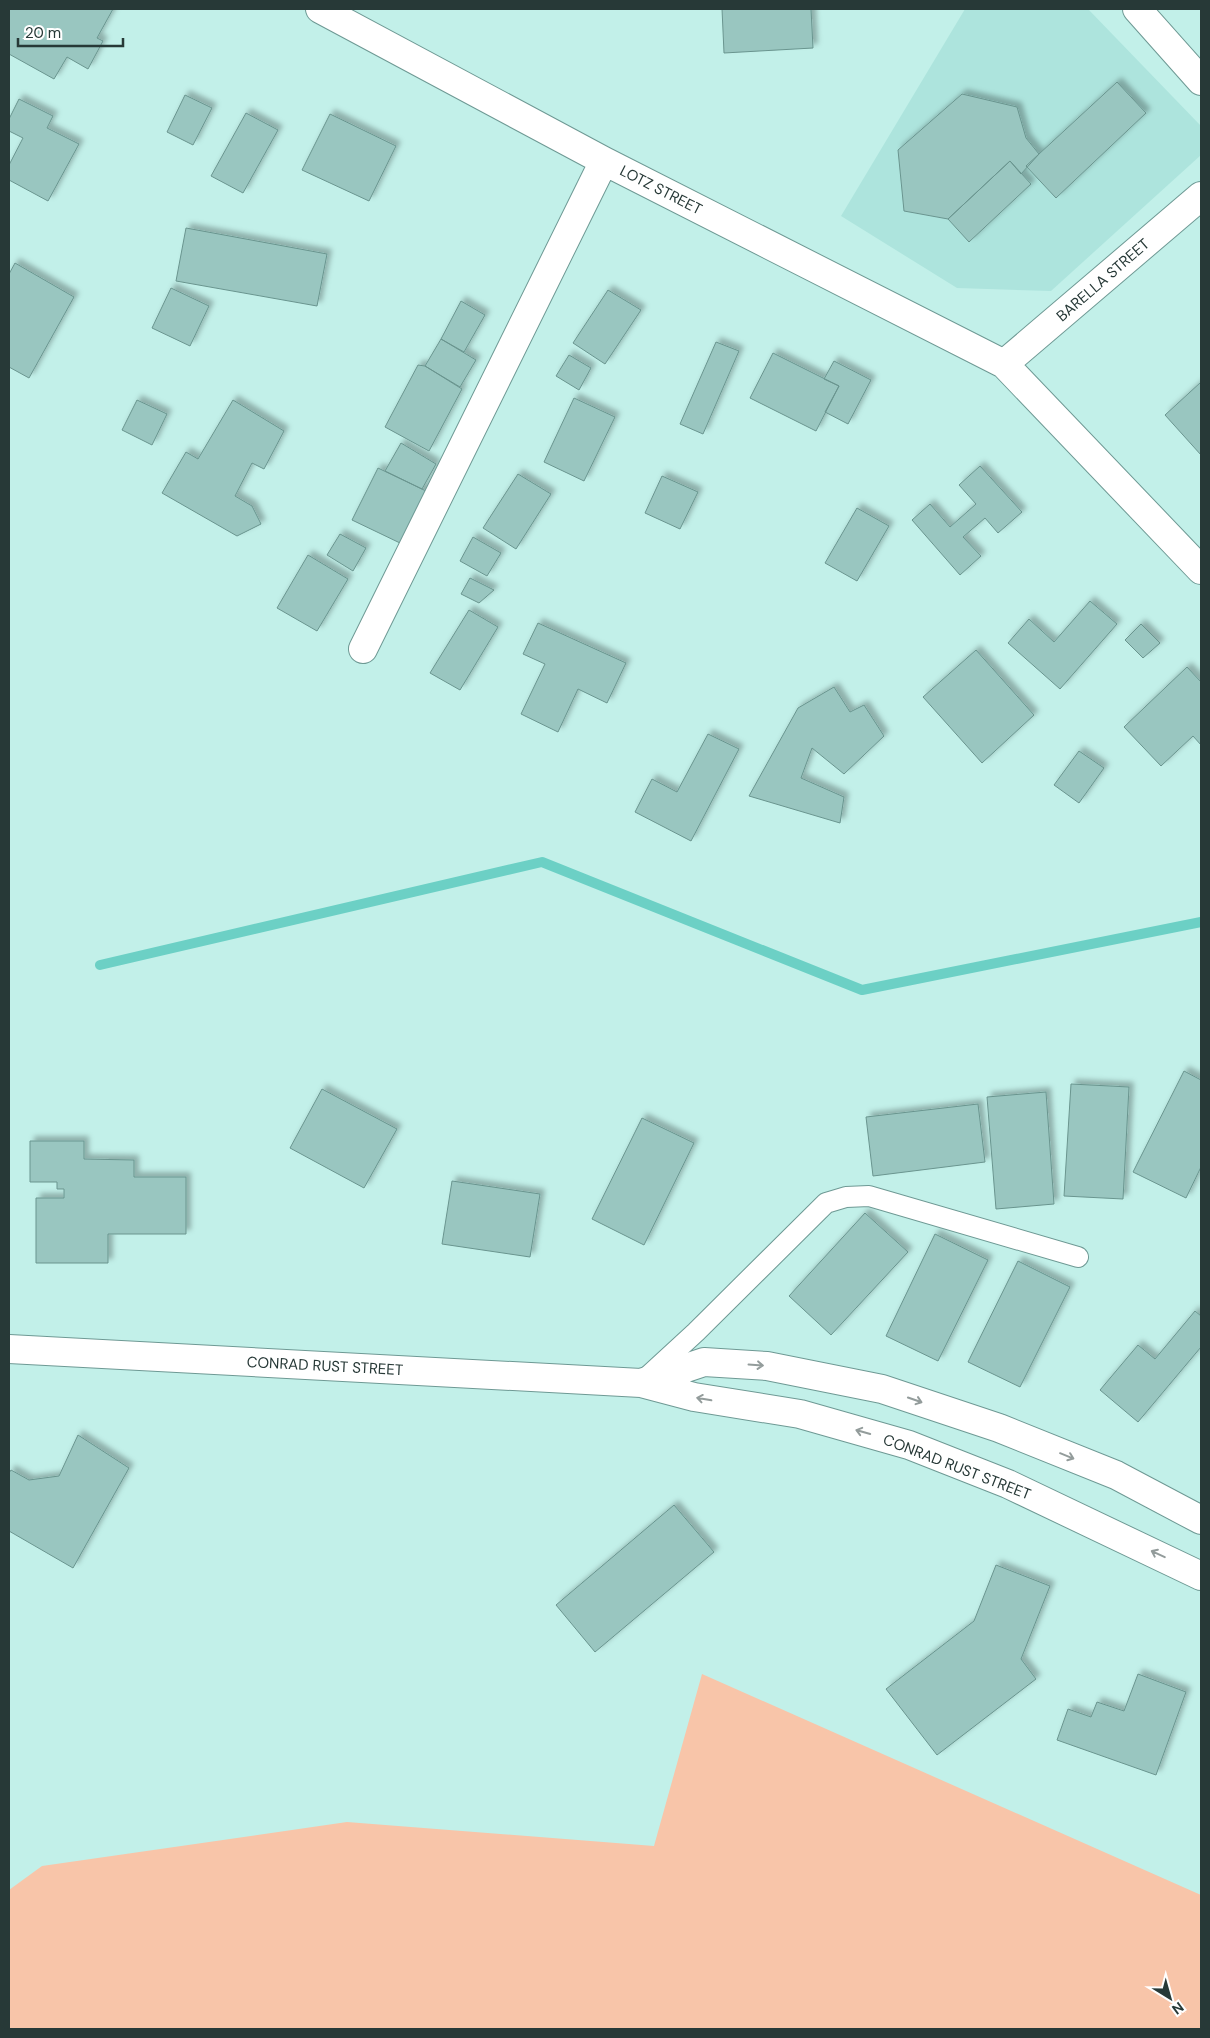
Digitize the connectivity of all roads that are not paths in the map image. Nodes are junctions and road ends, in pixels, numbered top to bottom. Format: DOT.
graph roads {
  1 [pos="320,9"];
  2 [pos="1137,9"];
  3 [pos="1201,81"];
  4 [pos="604,161"];
  5 [pos="1201,196"];
  6 [pos="1004,364"];
  7 [pos="1201,570"];
  8 [pos="363,649"];
  9 [pos="1078,1257"];
  10 [pos="9,1349"];
  11 [pos="641,1383"];
  12 [pos="1201,1520"];
  13 [pos="1201,1576"];
  1 -- 4 [label="street, LOTZ STREET"];
  2 -- 3 [label="street"];
  4 -- 6 [label="street, LOTZ STREET"];
  4 -- 8 [label="street"];
  5 -- 6 [label="street, BARELLA STREET"];
  6 -- 7 [label="street, LOTZ STREET"];
  9 -- 11 [label="lane"];
  10 -- 11 [label="street, CONRAD RUST STREET"];
  11 -- 12 [label="street, CONRAD RUST STREET, one-way"];
  13 -- 11 [label="street, CONRAD RUST STREET, one-way"];
}
